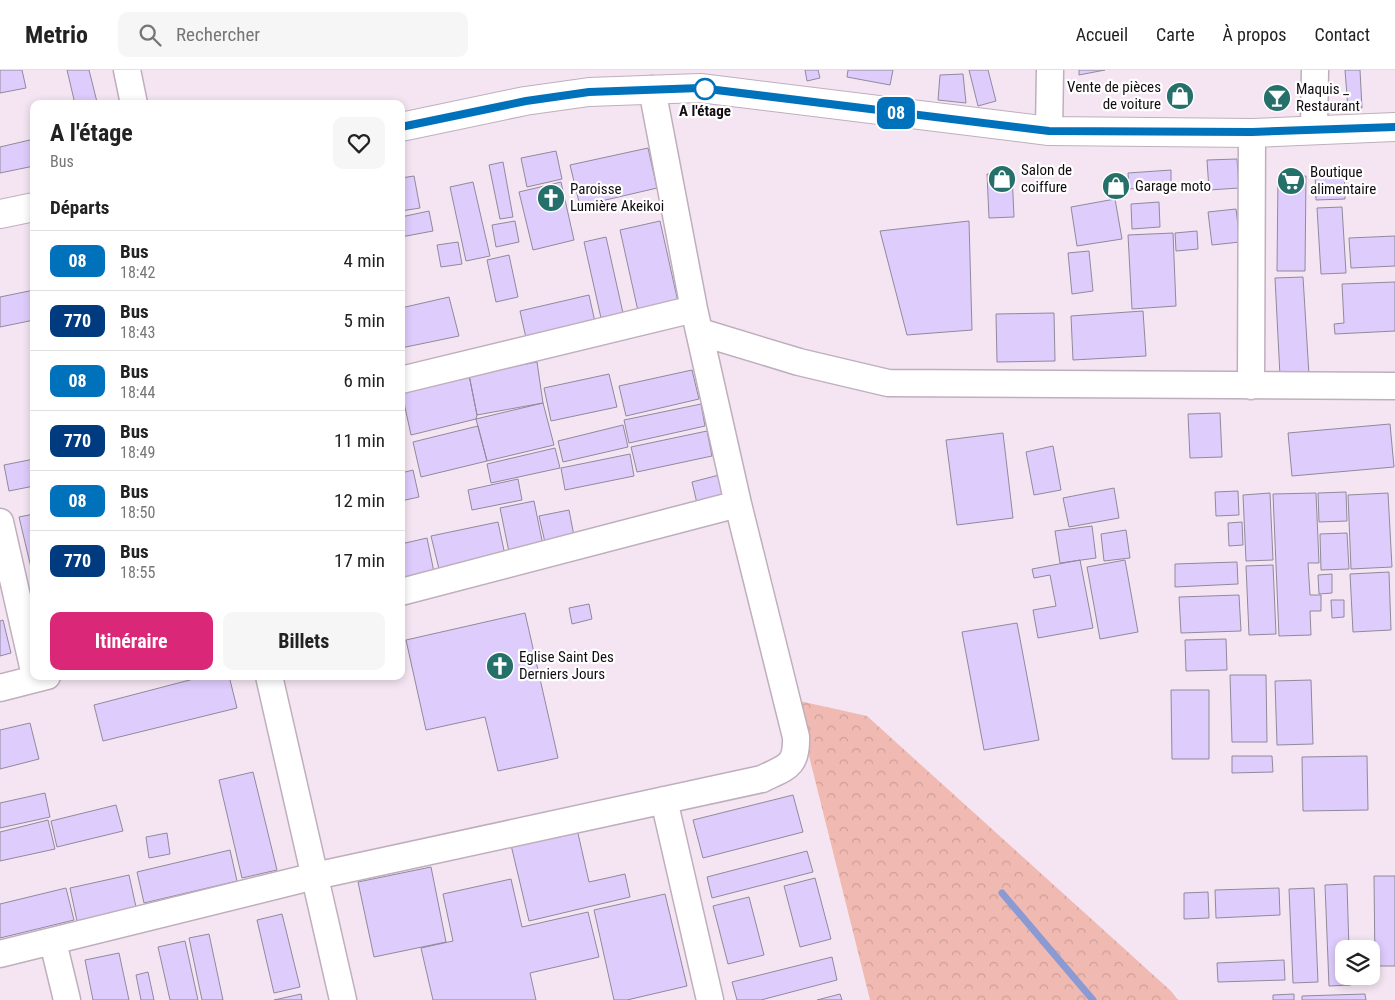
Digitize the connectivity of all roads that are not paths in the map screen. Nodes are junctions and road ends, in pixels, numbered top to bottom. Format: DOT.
graph roads {
  1 [pos="127,70"];
  2 [pos="1050,70"];
  3 [pos="1315,70"];
  4 [pos="699,79"];
  5 [pos="652,89"];
  6 [pos="133,100"];
  7 [pos="405,126"];
  8 [pos="1395,127"];
  9 [pos="1314,129"];
  10 [pos="1049,131"];
  11 [pos="1252,132"];
  12 [pos="30,208"];
  13 [pos="0,214"];
  14 [pos="697,321"];
  15 [pos="405,379"];
  16 [pos="1251,386"];
  17 [pos="1395,386"];
  18 [pos="738,504"];
  19 [pos="0,522"];
  20 [pos="405,591"];
  21 [pos="30,644"];
  22 [pos="30,679"];
  23 [pos="270,680"];
  24 [pos="0,688"];
  25 [pos="664,800"];
  26 [pos="315,876"];
  27 [pos="53,942"];
  28 [pos="0,954"];
  29 [pos="67,1000"];
  30 [pos="343,1000"];
  31 [pos="710,1000"];
  1 -- 6 [label="street"];
  2 -- 10 [label="street"];
  3 -- 9 [label="street"];
  4 -- 5 [label="street"];
  4 -- 10 [label="street"];
  5 -- 7 [label="street"];
  5 -- 14 [label="street"];
  8 -- 9 [label="street"];
  9 -- 11 [label="street"];
  10 -- 11 [label="street"];
  11 -- 16 [label="street"];
  12 -- 13 [label="street"];
  14 -- 15 [label="street"];
  14 -- 16 [label="street"];
  14 -- 18 [label="street"];
  16 -- 17 [label="street"];
  18 -- 20 [label="street"];
  18 -- 25 [label="street"];
  19 -- 21 [label="street"];
  22 -- 24 [label="street"];
  23 -- 26 [label="street"];
  25 -- 26 [label="street"];
  25 -- 31 [label="street"];
  26 -- 27 [label="street"];
  26 -- 30 [label="street"];
  27 -- 28 [label="street"];
  27 -- 29 [label="street"];
}
